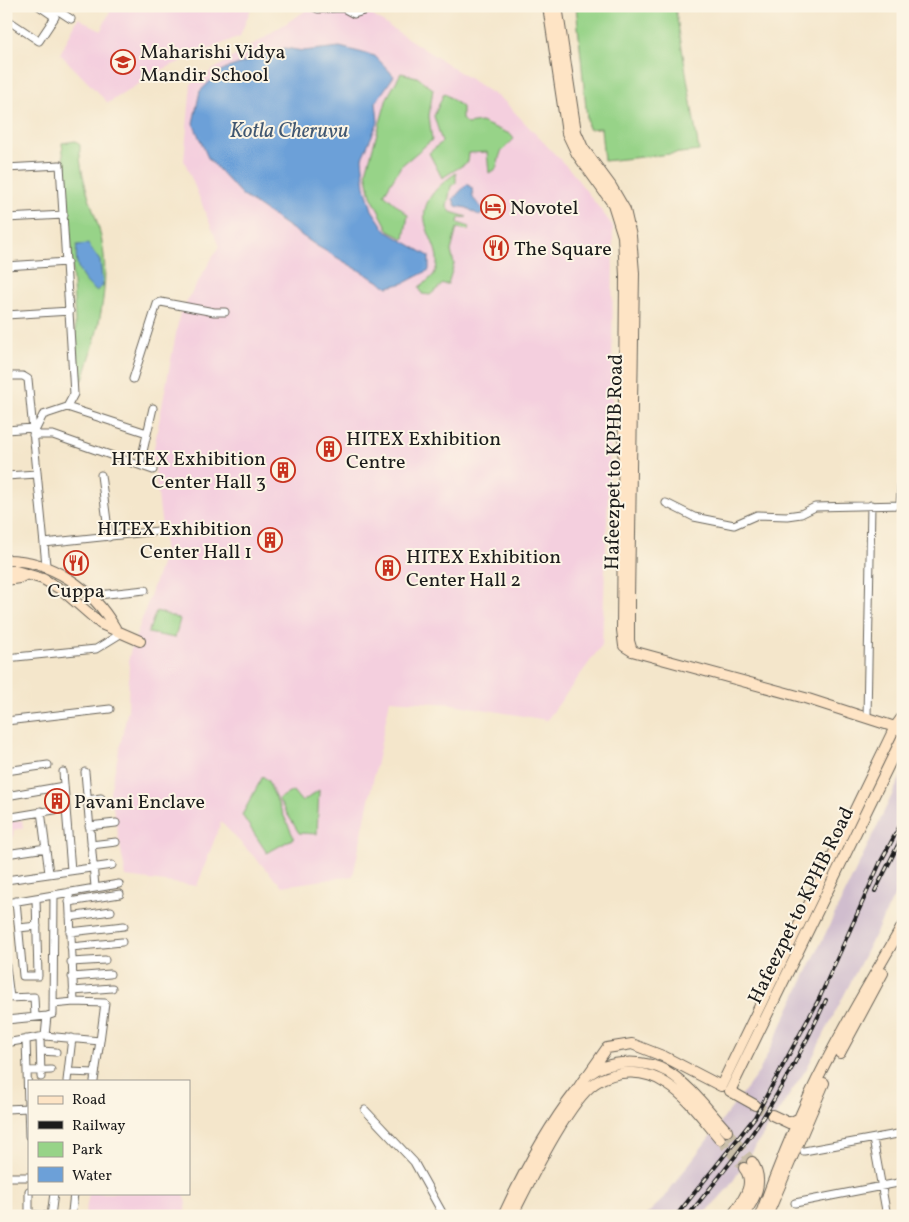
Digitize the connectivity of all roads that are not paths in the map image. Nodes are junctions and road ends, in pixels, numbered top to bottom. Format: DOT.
graph roads {
  1 [pos="38,6"];
  2 [pos="51,6"];
  3 [pos="312,6"];
  4 [pos="379,6"];
  5 [pos="548,6"];
  6 [pos="557,6"];
  7 [pos="326,7"];
  8 [pos="344,7"];
  9 [pos="69,17"];
  10 [pos="6,19"];
  11 [pos="6,168"];
  12 [pos="64,215"];
  13 [pos="6,218"];
  14 [pos="67,262"];
  15 [pos="6,266"];
  16 [pos="70,311"];
  17 [pos="225,312"];
  18 [pos="6,315"];
  19 [pos="6,376"];
  20 [pos="133,379"];
  21 [pos="66,407"];
  22 [pos="153,408"];
  23 [pos="6,430"];
  24 [pos="33,432"];
  25 [pos="147,433"];
  26 [pos="903,455"];
  27 [pos="141,460"];
  28 [pos="153,470"];
  29 [pos="37,474"];
  30 [pos="101,475"];
  31 [pos="6,476"];
  32 [pos="666,503"];
  33 [pos="871,505"];
  34 [pos="901,505"];
  35 [pos="158,531"];
  36 [pos="108,536"];
  37 [pos="44,543"];
  38 [pos="6,560"];
  39 [pos="46,566"];
  40 [pos="6,571"];
  41 [pos="27,574"];
  42 [pos="6,580"];
  43 [pos="145,590"];
  44 [pos="89,596"];
  45 [pos="118,631"];
  46 [pos="140,640"];
  47 [pos="632,651"];
  48 [pos="6,658"];
  49 [pos="110,709"];
  50 [pos="903,716"];
  51 [pos="868,717"];
  52 [pos="6,721"];
  53 [pos="900,731"];
  54 [pos="48,766"];
  55 [pos="6,771"];
  56 [pos="63,772"];
  57 [pos="85,772"];
  58 [pos="64,786"];
  59 [pos="6,796"];
  60 [pos="102,798"];
  61 [pos="87,800"];
  62 [pos="66,808"];
  63 [pos="41,811"];
  64 [pos="6,818"];
  65 [pos="116,823"];
  66 [pos="89,826"];
  67 [pos="116,842"];
  68 [pos="91,845"];
  69 [pos="46,848"];
  70 [pos="6,854"];
  71 [pos="112,865"];
  72 [pos="93,867"];
  73 [pos="71,870"];
  74 [pos="49,873"];
  75 [pos="6,880"];
  76 [pos="119,884"];
  77 [pos="95,886"];
  78 [pos="69,892"];
  79 [pos="54,894"];
  80 [pos="120,894"];
  81 [pos="36,898"];
  82 [pos="16,901"];
  83 [pos="6,902"];
  84 [pos="69,902"];
  85 [pos="111,911"];
  86 [pos="70,916"];
  87 [pos="903,925"];
  88 [pos="37,926"];
  89 [pos="124,926"];
  90 [pos="19,928"];
  91 [pos="70,932"];
  92 [pos="903,938"];
  93 [pos="122,942"];
  94 [pos="71,947"];
  95 [pos="105,960"];
  96 [pos="71,962"];
  97 [pos="6,966"];
  98 [pos="110,974"];
  99 [pos="72,977"];
  100 [pos="112,988"];
  101 [pos="73,991"];
  102 [pos="8,998"];
  103 [pos="74,1002"];
  104 [pos="53,1004"];
  105 [pos="35,1016"];
  106 [pos="47,1016"];
  107 [pos="6,1020"];
  108 [pos="43,1037"];
  109 [pos="72,1038"];
  110 [pos="26,1040"];
  111 [pos="100,1041"];
  112 [pos="6,1043"];
  113 [pos="41,1051"];
  114 [pos="56,1052"];
  115 [pos="51,1070"];
  116 [pos="27,1071"];
  117 [pos="69,1072"];
  118 [pos="41,1074"];
  119 [pos="588,1076"];
  120 [pos="94,1077"];
  121 [pos="67,1080"];
  122 [pos="28,1086"];
  123 [pos="726,1088"];
  124 [pos="755,1105"];
  125 [pos="6,1108"];
  126 [pos="28,1108"];
  127 [pos="365,1110"];
  128 [pos="772,1115"];
  129 [pos="800,1118"];
  130 [pos="903,1133"];
  131 [pos="873,1139"];
  132 [pos="804,1151"];
  133 [pos="28,1176"];
  134 [pos="6,1177"];
  135 [pos="526,1180"];
  136 [pos="903,1182"];
  137 [pos="881,1186"];
  138 [pos="29,1194"];
  139 [pos="54,1194"];
  140 [pos="74,1194"];
  141 [pos="795,1203"];
  142 [pos="6,1205"];
  143 [pos="29,1215"];
  144 [pos="7,1216"];
  145 [pos="50,1216"];
  146 [pos="69,1216"];
  147 [pos="444,1216"];
  148 [pos="503,1216"];
  149 [pos="512,1216"];
  150 [pos="732,1216"];
  151 [pos="743,1216"];
  152 [pos="760,1216"];
  153 [pos="767,1216"];
  154 [pos="887,1216"];
  1 -- 10 [label="street"];
  2 -- 9 [label="street"];
  3 -- 7 [label="street"];
  4 -- 8 [label="street"];
  5 -- 47 [label="main road"];
  6 -- 47 [label="main road, Hafeezpet to KPHB Road"];
  7 -- 8 [label="street"];
  11 -- 12 [label="street"];
  12 -- 13 [label="street"];
  12 -- 14 [label="street"];
  14 -- 15 [label="street"];
  14 -- 16 [label="street"];
  16 -- 18 [label="street"];
  16 -- 21 [label="street"];
  17 -- 20 [label="street"];
  19 -- 24 [label="street"];
  21 -- 24 [label="street"];
  21 -- 25 [label="street"];
  22 -- 25 [label="street"];
  23 -- 24 [label="street"];
  24 -- 28 [label="street"];
  24 -- 29 [label="street"];
  25 -- 27 [label="street"];
  26 -- 34 [label="street"];
  29 -- 31 [label="street"];
  29 -- 37 [label="street"];
  30 -- 36 [label="street"];
  32 -- 33 [label="street"];
  33 -- 34 [label="street"];
  33 -- 51 [label="street"];
  35 -- 36 [label="street"];
  36 -- 37 [label="street"];
  37 -- 39 [label="street"];
  38 -- 39 [label="main road"];
  39 -- 44 [label="main road"];
  40 -- 41 [label="main road"];
  41 -- 42 [label="main road"];
  41 -- 45 [label="main road"];
  43 -- 44 [label="street"];
  44 -- 45 [label="main road"];
  45 -- 46 [label="main road"];
  45 -- 48 [label="street"];
  47 -- 51 [label="main road"];
  49 -- 52 [label="street"];
  50 -- 53 [label="main road, Hafeezpet to KPHB Road"];
  51 -- 53 [label="main road"];
  53 -- 123 [label="main road, Hafeezpet to KPHB Road"];
  54 -- 55 [label="street"];
  56 -- 58 [label="street"];
  57 -- 61 [label="street"];
  58 -- 59 [label="street"];
  58 -- 62 [label="street"];
  60 -- 61 [label="street"];
  61 -- 66 [label="street"];
  62 -- 63 [label="street"];
  62 -- 73 [label="street"];
  63 -- 64 [label="street"];
  63 -- 69 [label="street"];
  65 -- 66 [label="street"];
  66 -- 68 [label="street"];
  67 -- 68 [label="street"];
  68 -- 72 [label="street"];
  69 -- 70 [label="street"];
  69 -- 74 [label="street"];
  71 -- 72 [label="street"];
  72 -- 73 [label="street"];
  72 -- 77 [label="street"];
  73 -- 74 [label="street"];
  74 -- 75 [label="street"];
  76 -- 77 [label="street"];
  77 -- 78 [label="street"];
  78 -- 79 [label="street"];
  78 -- 84 [label="street"];
  79 -- 81 [label="street"];
  79 -- 104 [label="street"];
  80 -- 84 [label="street"];
  81 -- 82 [label="street"];
  81 -- 88 [label="street"];
  82 -- 83 [label="street"];
  82 -- 90 [label="street"];
  84 -- 86 [label="street"];
  85 -- 86 [label="street"];
  86 -- 91 [label="street"];
  87 -- 129 [label="main road"];
  88 -- 90 [label="street"];
  88 -- 90 [label="street"];
  89 -- 91 [label="street"];
  91 -- 94 [label="street"];
  92 -- 153 [label="main road"];
  93 -- 94 [label="street"];
  94 -- 96 [label="street"];
  95 -- 96 [label="street"];
  96 -- 99 [label="street"];
  97 -- 102 [label="street"];
  98 -- 99 [label="street"];
  99 -- 101 [label="street"];
  100 -- 101 [label="street"];
  101 -- 103 [label="street"];
  102 -- 105 [label="street"];
  103 -- 104 [label="street"];
  103 -- 111 [label="street"];
  104 -- 106 [label="street"];
  105 -- 106 [label="street"];
  105 -- 107 [label="street"];
  106 -- 108 [label="street"];
  108 -- 109 [label="street"];
  108 -- 110 [label="street"];
  108 -- 113 [label="street"];
  109 -- 111 [label="street"];
  109 -- 117 [label="street"];
  110 -- 112 [label="street"];
  110 -- 116 [label="street"];
  111 -- 120 [label="street"];
  113 -- 114 [label="street"];
  113 -- 118 [label="street"];
  115 -- 118 [label="street"];
  116 -- 118 [label="street"];
  116 -- 122 [label="street"];
  117 -- 120 [label="street"];
  117 -- 121 [label="street"];
  119 -- 123 [label="main road"];
  119 -- 135 [label="main road"];
  119 -- 135 [label="main road"];
  122 -- 126 [label="street"];
  123 -- 124 [label="main road"];
  125 -- 126 [label="street"];
  127 -- 147 [label="street"];
  128 -- 129 [label="main road"];
  129 -- 152 [label="main road"];
  130 -- 131 [label="street"];
  131 -- 132 [label="street"];
  131 -- 137 [label="street"];
  133 -- 134 [label="street"];
  135 -- 148 [label="main road"];
  135 -- 149 [label="main road"];
  136 -- 137 [label="street"];
  137 -- 141 [label="street"];
  137 -- 154 [label="street"];
  138 -- 143 [label="street"];
  139 -- 145 [label="street"];
  140 -- 146 [label="street"];
  142 -- 144 [label="street"];
  143 -- 145 [label="street"];
  150 -- 151 [label="main road"];
}
